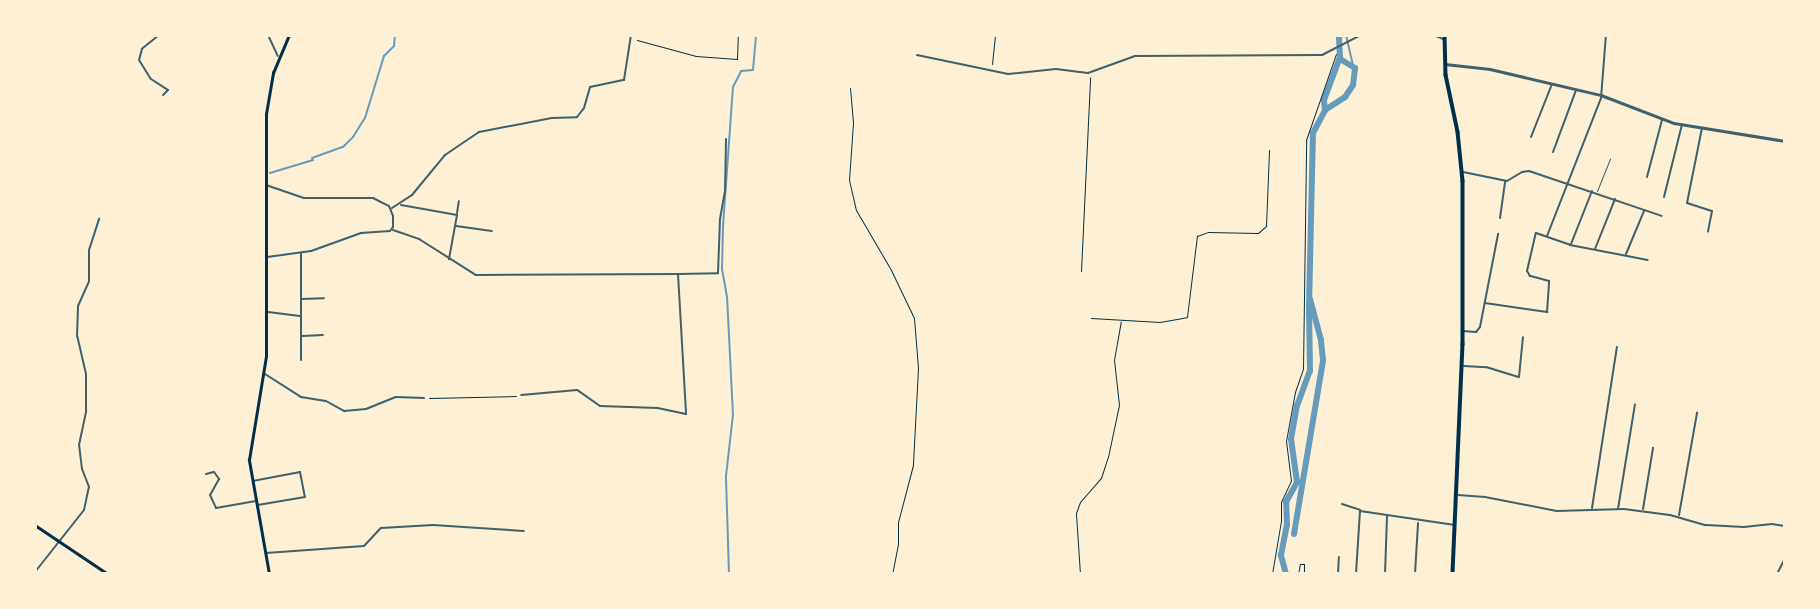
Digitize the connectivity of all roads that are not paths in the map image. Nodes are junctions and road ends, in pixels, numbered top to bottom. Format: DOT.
graph roads {
  1 [pos="159,35"];
  2 [pos="268,35"];
  3 [pos="289,35"];
  4 [pos="1361,35"];
  5 [pos="1434,35"];
  6 [pos="1606,35"];
  7 [pos="631,37"];
  8 [pos="1445,37"];
  9 [pos="917,55"];
  10 [pos="279,58"];
  11 [pos="1445,64"];
  12 [pos="1552,84"];
  13 [pos="1577,89"];
  14 [pos="1601,95"];
  15 [pos="163,96"];
  16 [pos="1662,119"];
  17 [pos="1682,124"];
  18 [pos="1702,127"];
  19 [pos="1531,137"];
  20 [pos="726,139"];
  21 [pos="1785,141"];
  22 [pos="1553,152"];
  23 [pos="1610,158"];
  24 [pos="1462,172"];
  25 [pos="1647,177"];
  26 [pos="1505,181"];
  27 [pos="1568,183"];
  28 [pos="266,185"];
  29 [pos="1592,190"];
  30 [pos="1597,191"];
  31 [pos="1664,197"];
  32 [pos="1615,198"];
  33 [pos="459,201"];
  34 [pos="400,204"];
  35 [pos="392,208"];
  36 [pos="1645,209"];
  37 [pos="457,215"];
  38 [pos="1662,216"];
  39 [pos="1500,218"];
  40 [pos="99,219"];
  41 [pos="455,226"];
  42 [pos="393,230"];
  43 [pos="492,231"];
  44 [pos="1708,232"];
  45 [pos="1498,234"];
  46 [pos="1547,237"];
  47 [pos="1570,245"];
  48 [pos="1595,250"];
  49 [pos="302,253"];
  50 [pos="1625,255"];
  51 [pos="266,257"];
  52 [pos="449,260"];
  53 [pos="1648,260"];
  54 [pos="678,274"];
  55 [pos="324,298"];
  56 [pos="301,299"];
  57 [pos="1485,303"];
  58 [pos="266,312"];
  59 [pos="300,315"];
  60 [pos="1463,331"];
  61 [pos="323,335"];
  62 [pos="301,336"];
  63 [pos="1523,337"];
  64 [pos="1617,347"];
  65 [pos="301,360"];
  66 [pos="1462,366"];
  67 [pos="265,374"];
  68 [pos="521,396"];
  69 [pos="424,398"];
  70 [pos="1635,404"];
  71 [pos="1697,413"];
  72 [pos="1653,448"];
  73 [pos="206,474"];
  74 [pos="252,481"];
  75 [pos="1457,495"];
  76 [pos="256,500"];
  77 [pos="1342,504"];
  78 [pos="257,506"];
  79 [pos="1618,509"];
  80 [pos="1592,510"];
  81 [pos="1643,511"];
  82 [pos="1359,512"];
  83 [pos="1387,516"];
  84 [pos="1679,517"];
  85 [pos="1418,522"];
  86 [pos="35,525"];
  87 [pos="1455,525"];
  88 [pos="1785,526"];
  89 [pos="524,531"];
  90 [pos="59,541"];
  91 [pos="265,553"];
  92 [pos="1339,557"];
  93 [pos="1785,558"];
  94 [pos="35,572"];
  95 [pos="108,574"];
  96 [pos="269,574"];
  97 [pos="1338,574"];
  98 [pos="1356,574"];
  99 [pos="1385,574"];
  100 [pos="1415,574"];
  101 [pos="1453,574"];
  102 [pos="1777,574"];
  1 -- 15 [label="street"];
  2 -- 10 [label="street"];
  3 -- 10 [label="main road"];
  4 -- 9 [label="street"];
  5 -- 8 [label="street"];
  6 -- 14 [label="street"];
  7 -- 34 [label="street"];
  8 -- 11 [label="main road"];
  10 -- 28 [label="main road"];
  11 -- 12 [label="street"];
  11 -- 24 [label="main road"];
  12 -- 13 [label="street"];
  12 -- 19 [label="street"];
  13 -- 14 [label="street"];
  13 -- 22 [label="street"];
  14 -- 16 [label="street"];
  14 -- 27 [label="street"];
  16 -- 17 [label="street"];
  16 -- 25 [label="street"];
  17 -- 18 [label="street"];
  17 -- 31 [label="street"];
  18 -- 21 [label="street"];
  18 -- 44 [label="street"];
  20 -- 54 [label="street"];
  23 -- 30 [label="lane"];
  24 -- 26 [label="street"];
  24 -- 60 [label="main road"];
  26 -- 27 [label="street"];
  26 -- 39 [label="street"];
  27 -- 29 [label="street"];
  27 -- 46 [label="street"];
  28 -- 35 [label="street"];
  28 -- 51 [label="main road"];
  29 -- 30 [label="street"];
  29 -- 47 [label="street"];
  30 -- 32 [label="street"];
  32 -- 36 [label="street"];
  32 -- 48 [label="street"];
  33 -- 37 [label="street"];
  34 -- 35 [label="street"];
  34 -- 37 [label="street"];
  35 -- 42 [label="street"];
  36 -- 38 [label="street"];
  36 -- 50 [label="street"];
  37 -- 41 [label="street"];
  40 -- 90 [label="street"];
  41 -- 43 [label="street"];
  41 -- 52 [label="street"];
  42 -- 49 [label="street"];
  42 -- 52 [label="street"];
  45 -- 57 [label="street"];
  46 -- 47 [label="street"];
  46 -- 57 [label="street"];
  47 -- 48 [label="street"];
  48 -- 50 [label="street"];
  49 -- 51 [label="street"];
  49 -- 56 [label="street"];
  50 -- 53 [label="street"];
  51 -- 58 [label="main road"];
  52 -- 54 [label="street"];
  54 -- 68 [label="street"];
  55 -- 56 [label="street"];
  56 -- 59 [label="street"];
  57 -- 60 [label="street"];
  58 -- 59 [label="street"];
  58 -- 67 [label="main road"];
  59 -- 62 [label="street"];
  60 -- 66 [label="main road"];
  61 -- 62 [label="street"];
  62 -- 65 [label="street"];
  63 -- 66 [label="street"];
  64 -- 80 [label="street"];
  66 -- 75 [label="main road"];
  67 -- 69 [label="street"];
  67 -- 74 [label="main road"];
  70 -- 79 [label="street"];
  71 -- 84 [label="street"];
  72 -- 81 [label="street"];
  73 -- 76 [label="street"];
  74 -- 76 [label="main road"];
  74 -- 78 [label="street"];
  75 -- 80 [label="street"];
  75 -- 87 [label="main road"];
  76 -- 78 [label="main road"];
  77 -- 82 [label="street"];
  78 -- 91 [label="main road"];
  79 -- 80 [label="street"];
  79 -- 81 [label="street"];
  81 -- 84 [label="street"];
  82 -- 83 [label="street"];
  82 -- 98 [label="street"];
  83 -- 85 [label="street"];
  83 -- 99 [label="street"];
  84 -- 88 [label="street"];
  85 -- 87 [label="street"];
  85 -- 100 [label="street"];
  86 -- 90 [label="main road"];
  87 -- 101 [label="main road"];
  89 -- 91 [label="street"];
  90 -- 94 [label="street"];
  90 -- 95 [label="main road"];
  91 -- 96 [label="main road"];
  92 -- 97 [label="street"];
  93 -- 102 [label="street"];
}
